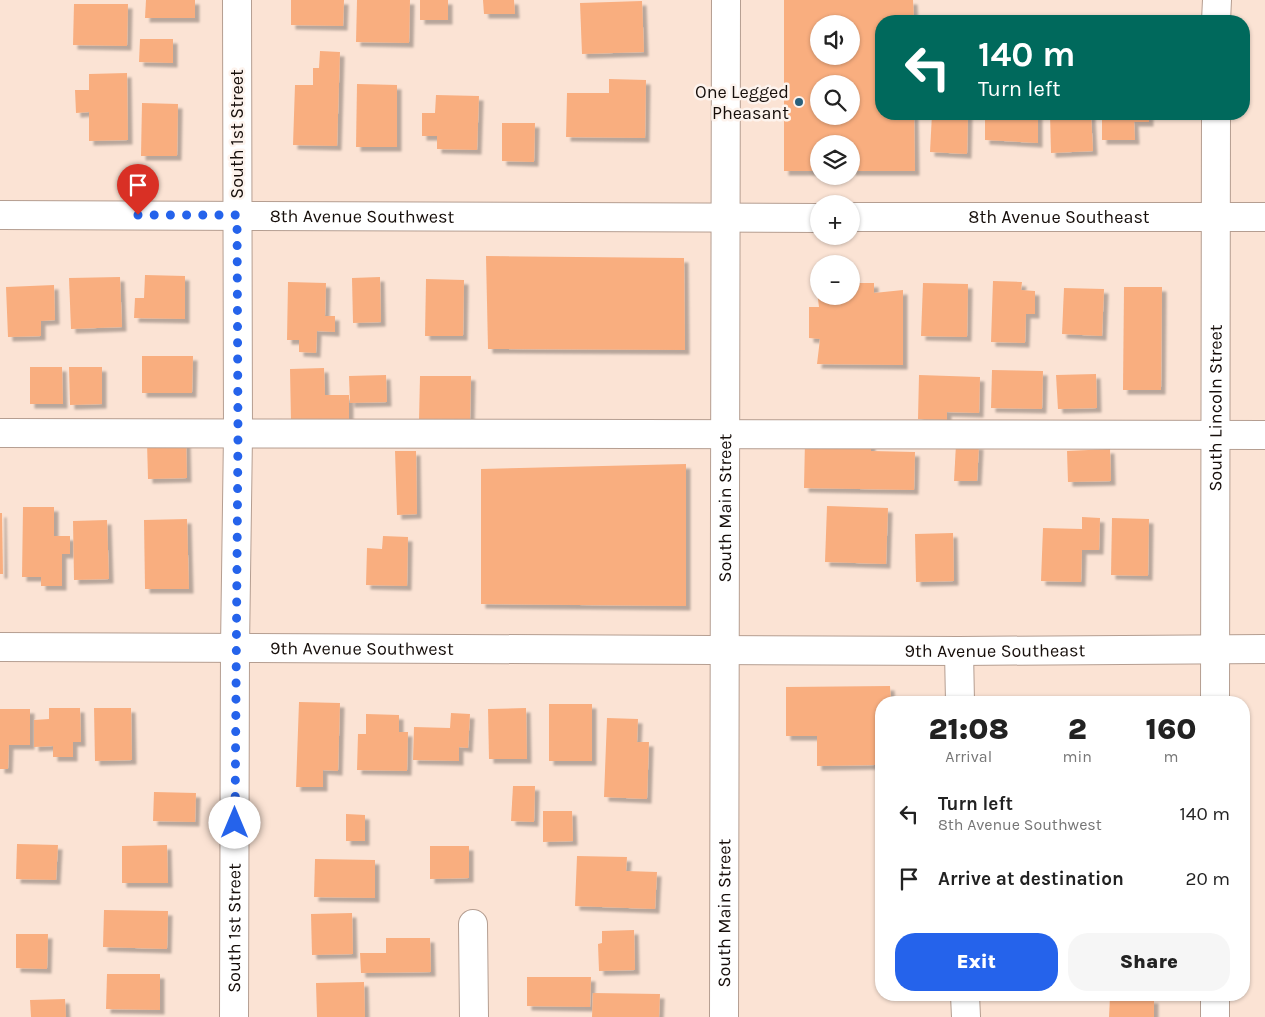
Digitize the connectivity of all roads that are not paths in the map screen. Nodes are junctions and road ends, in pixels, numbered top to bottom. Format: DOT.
graph roads {
  1 [pos="237,0"];
  2 [pos="726,0"];
  3 [pos="1217,0"];
  4 [pos="1216,15"];
  5 [pos="1216,120"];
  6 [pos="0,215"];
  7 [pos="237,215"];
  8 [pos="1216,217"];
  9 [pos="1265,217"];
  10 [pos="724,218"];
  11 [pos="810,218"];
  12 [pos="860,218"];
  13 [pos="725,433"];
  14 [pos="0,434"];
  15 [pos="238,434"];
  16 [pos="1215,435"];
  17 [pos="1265,435"];
  18 [pos="0,647"];
  19 [pos="235,648"];
  20 [pos="1215,649"];
  21 [pos="1265,649"];
  22 [pos="725,650"];
  23 [pos="960,651"];
  24 [pos="960,696"];
  25 [pos="1215,696"];
  26 [pos="473,924"];
  27 [pos="965,1001"];
  28 [pos="1215,1001"];
  29 [pos="234,1017"];
  30 [pos="474,1017"];
  31 [pos="724,1017"];
  32 [pos="966,1017"];
  33 [pos="1215,1017"];
  1 -- 7 [label="street, South 1st Street"];
  2 -- 10 [label="street, South Main Street"];
  3 -- 4 [label="street"];
  5 -- 8 [label="street, South Lincoln Street"];
  6 -- 7 [label="street, 8th Avenue Southwest"];
  7 -- 10 [label="street, 8th Avenue Southwest"];
  7 -- 15 [label="street, South 1st Street"];
  8 -- 9 [label="street, 8th Avenue Southeast"];
  8 -- 12 [label="street, 8th Avenue Southeast"];
  8 -- 16 [label="street, South Lincoln Street"];
  10 -- 11 [label="street"];
  10 -- 13 [label="street, South Main Street"];
  13 -- 15 [label="street"];
  13 -- 16 [label="street"];
  13 -- 22 [label="street, South Main Street"];
  14 -- 15 [label="street"];
  15 -- 19 [label="street, South 1st Street"];
  16 -- 17 [label="street"];
  16 -- 20 [label="street, South Lincoln Street"];
  18 -- 19 [label="street, 9th Avenue Southwest"];
  19 -- 22 [label="street, 9th Avenue Southwest"];
  19 -- 29 [label="street, South 1st Street"];
  20 -- 21 [label="street, 9th Avenue Southeast"];
  20 -- 23 [label="street, 9th Avenue Southeast"];
  20 -- 25 [label="street, South Lincoln Street"];
  22 -- 23 [label="street, 9th Avenue Southeast"];
  22 -- 31 [label="street, South Main Street"];
  23 -- 24 [label="street"];
  26 -- 30 [label="street"];
  27 -- 32 [label="street"];
  28 -- 33 [label="street"];
}
